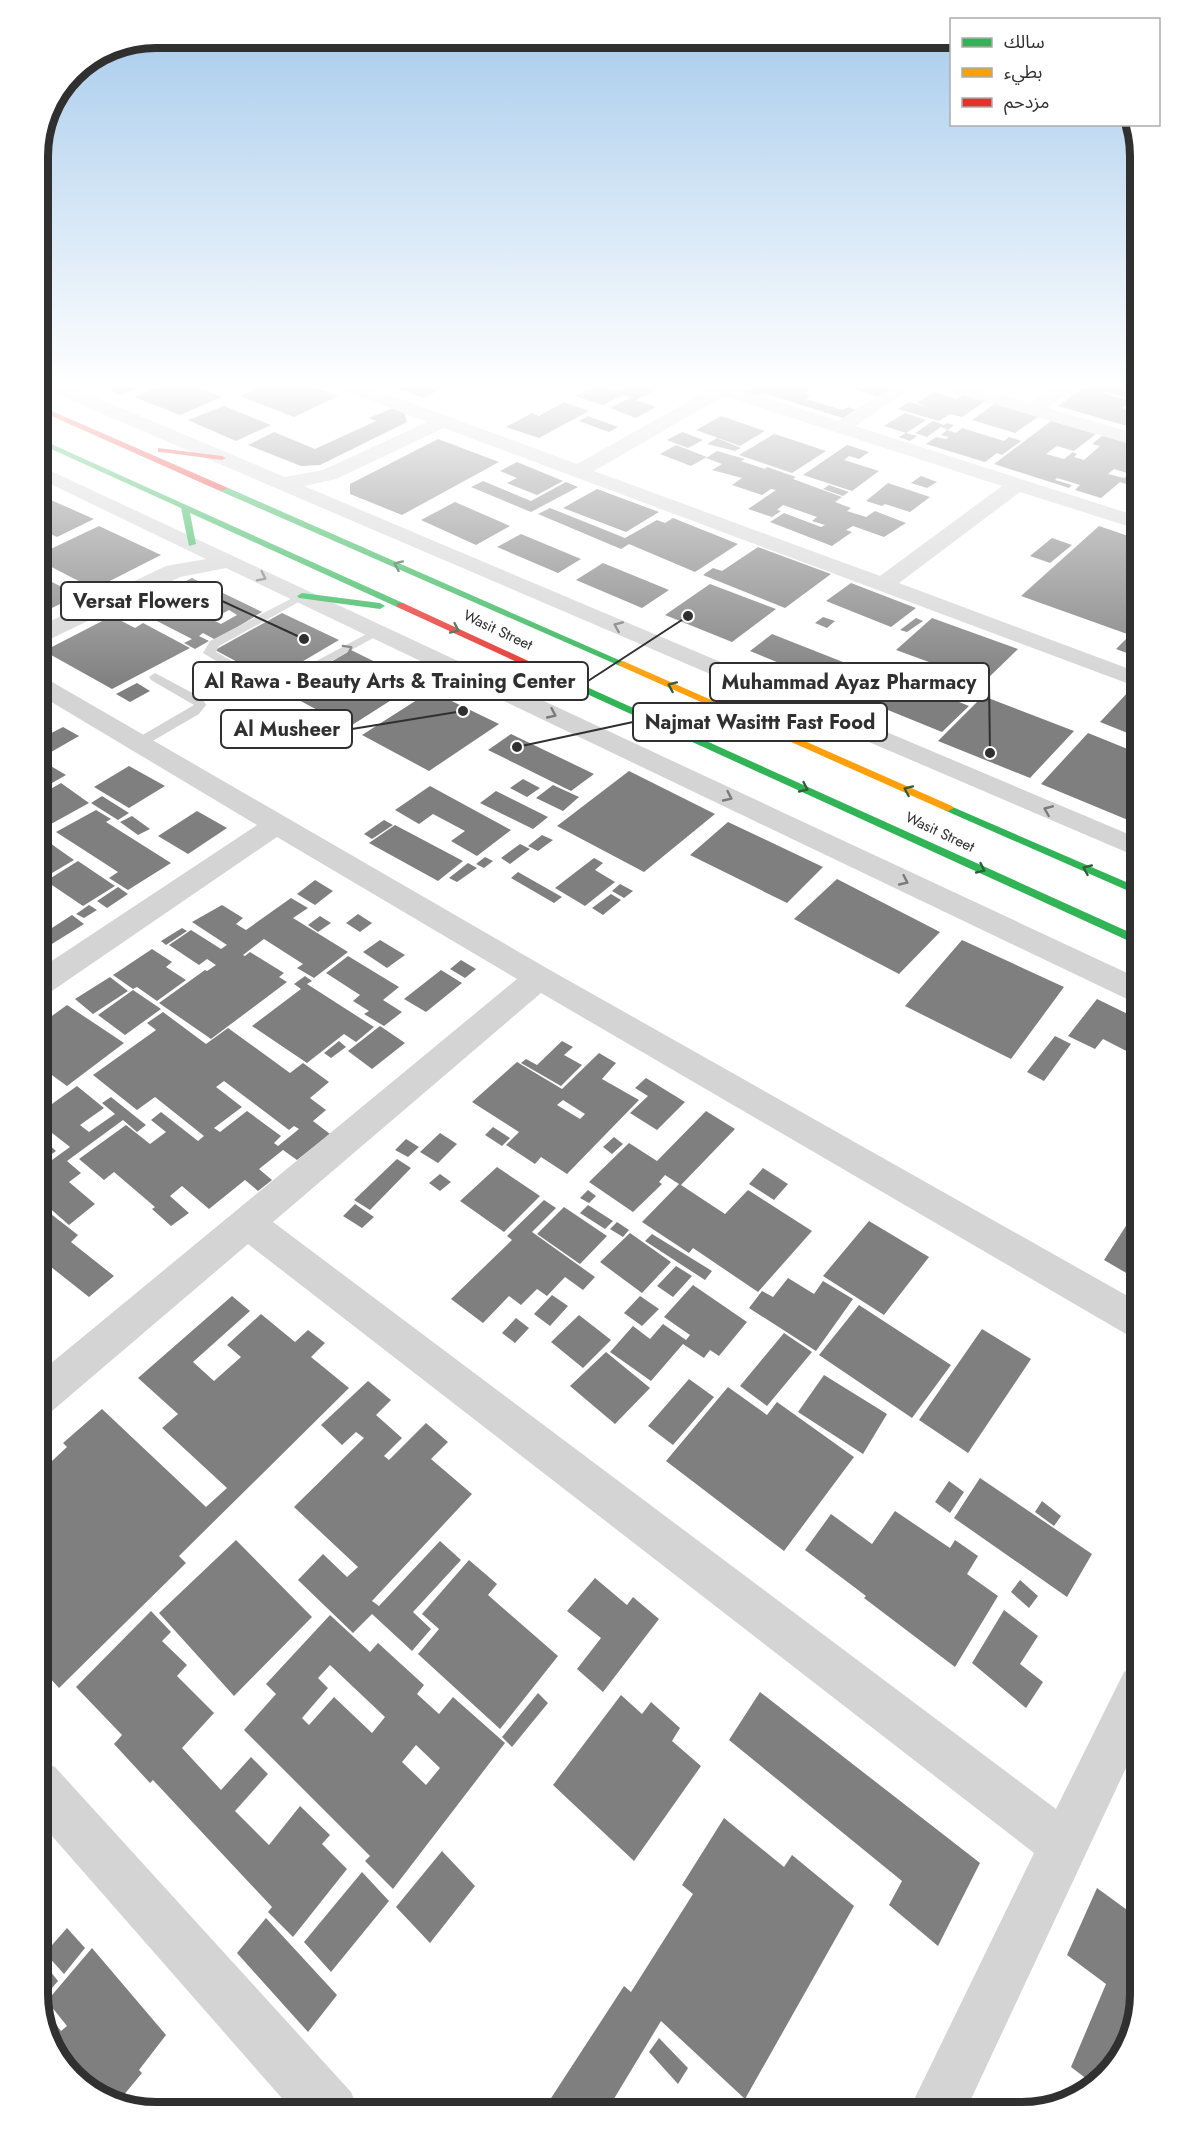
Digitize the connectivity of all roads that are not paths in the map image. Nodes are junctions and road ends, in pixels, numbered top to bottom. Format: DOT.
graph roads {
  1 [pos="72,487"];
  2 [pos="140,487"];
  3 [pos="221,487"];
  4 [pos="291,487"];
  5 [pos="323,487"];
  6 [pos="623,487"];
  7 [pos="1014,487"];
  8 [pos="1030,487"];
  9 [pos="318,498"];
  10 [pos="185,508"];
  11 [pos="1130,514"];
  12 [pos="326,534"];
  13 [pos="192,544"];
  14 [pos="229,561"];
  15 [pos="174,571"];
  16 [pos="346,580"];
  17 [pos="380,581"];
  18 [pos="884,584"];
  19 [pos="302,596"];
  20 [pos="416,611"];
  21 [pos="48,631"];
  22 [pos="378,632"];
  23 [pos="155,677"];
  24 [pos="1130,677"];
  25 [pos="48,690"];
  26 [pos="139,743"];
  27 [pos="277,825"];
  28 [pos="1130,845"];
  29 [pos="1130,888"];
  30 [pos="1130,937"];
  31 [pos="48,978"];
  32 [pos="539,978"];
  33 [pos="1130,987"];
  34 [pos="248,1223"];
  35 [pos="1130,1316"];
  36 [pos="48,1390"];
  37 [pos="1130,1709"];
  38 [pos="48,1795"];
  39 [pos="1065,1846"];
  40 [pos="323,2102"];
  41 [pos="941,2102"];
  1 -- 13 [label="street"];
  2 -- 10 [label="main road, Wasit Street"];
  3 -- 12 [label="main road, Wasit Street"];
  4 -- 9 [label="street"];
  5 -- 9 [label="street"];
  6 -- 18 [label="street"];
  7 -- 18 [label="street"];
  8 -- 11 [label="street"];
  9 -- 12 [label="street"];
  28 -- 9 [label="street, one-way"];
  10 -- 13 [label="main road"];
  10 -- 16 [label="main road, Wasit Street"];
  29 -- 12 [label="main road, Wasit Street, one-way"];
  13 -- 14 [label="street"];
  13 -- 15 [label="street"];
  14 -- 15 [label="street"];
  14 -- 19 [label="street, one-way"];
  15 -- 21 [label="street"];
  16 -- 17 [label="main road"];
  16 -- 20 [label="main road, Wasit Street"];
  18 -- 24 [label="street"];
  19 -- 20 [label="main road"];
  19 -- 22 [label="street"];
  19 -- 22 [label="lane, one-way"];
  20 -- 30 [label="main road, Wasit Street, one-way"];
  22 -- 33 [label="street, one-way"];
  23 -- 26 [label="lane"];
  25 -- 26 [label="street"];
  26 -- 27 [label="street"];
  27 -- 31 [label="street"];
  27 -- 32 [label="street"];
  32 -- 34 [label="street"];
  32 -- 35 [label="street"];
  34 -- 36 [label="street"];
  34 -- 39 [label="street"];
  37 -- 39 [label="street"];
  38 -- 40 [label="street"];
  39 -- 41 [label="street"];
}
